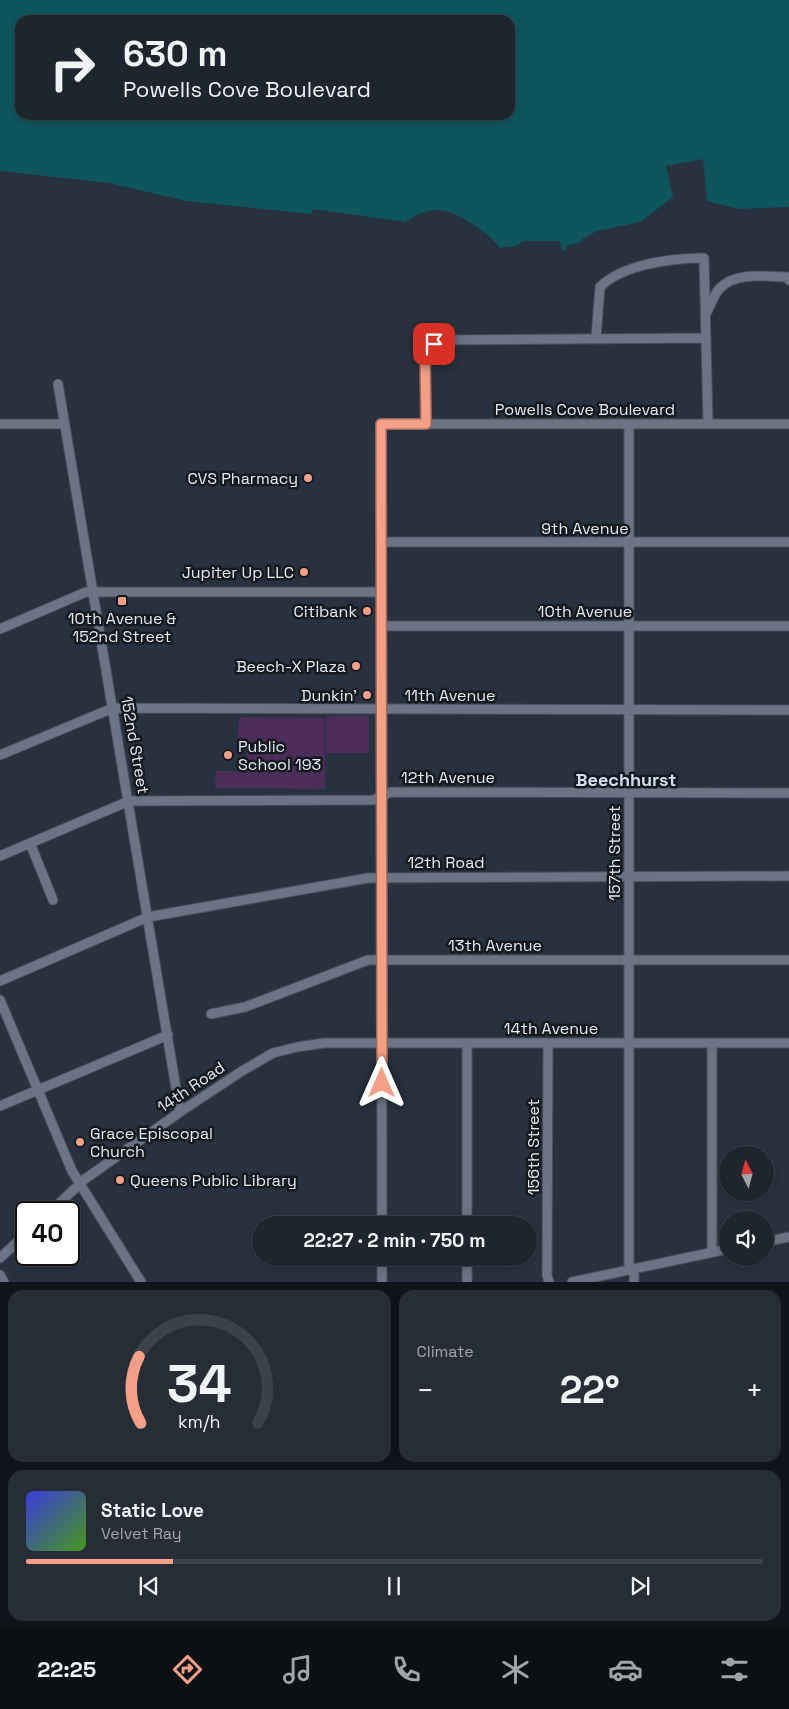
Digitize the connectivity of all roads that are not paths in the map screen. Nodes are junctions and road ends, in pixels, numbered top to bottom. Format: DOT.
graph roads {
  1 [pos="789,279"];
  2 [pos="706,314"];
  3 [pos="596,338"];
  4 [pos="706,338"];
  5 [pos="58,384"];
  6 [pos="0,424"];
  7 [pos="65,424"];
  8 [pos="426,424"];
  9 [pos="629,424"];
  10 [pos="708,424"];
  11 [pos="789,424"];
  12 [pos="381,542"];
  13 [pos="789,542"];
  14 [pos="629,543"];
  15 [pos="94,592"];
  16 [pos="381,592"];
  17 [pos="381,626"];
  18 [pos="628,626"];
  19 [pos="789,626"];
  20 [pos="0,629"];
  21 [pos="113,708"];
  22 [pos="382,708"];
  23 [pos="629,710"];
  24 [pos="789,710"];
  25 [pos="0,755"];
  26 [pos="629,793"];
  27 [pos="789,793"];
  28 [pos="381,796"];
  29 [pos="129,801"];
  30 [pos="30,843"];
  31 [pos="0,856"];
  32 [pos="789,876"];
  33 [pos="382,877"];
  34 [pos="629,877"];
  35 [pos="53,900"];
  36 [pos="148,917"];
  37 [pos="629,959"];
  38 [pos="381,960"];
  39 [pos="789,960"];
  40 [pos="0,981"];
  41 [pos="0,1000"];
  42 [pos="211,1014"];
  43 [pos="168,1034"];
  44 [pos="789,1042"];
  45 [pos="382,1043"];
  46 [pos="467,1043"];
  47 [pos="548,1043"];
  48 [pos="630,1043"];
  49 [pos="712,1043"];
  50 [pos="314,1044"];
  51 [pos="38,1090"];
  52 [pos="0,1106"];
  53 [pos="180,1112"];
  54 [pos="80,1184"];
  55 [pos="62,1201"];
  56 [pos="382,1216"];
  57 [pos="467,1216"];
  58 [pos="789,1237"];
  59 [pos="774,1240"];
  60 [pos="15,1244"];
  61 [pos="719,1251"];
  62 [pos="712,1252"];
  63 [pos="0,1258"];
  64 [pos="382,1266"];
  65 [pos="467,1266"];
  66 [pos="631,1268"];
  67 [pos="0,1275"];
  68 [pos="4,1282"];
  69 [pos="141,1282"];
  70 [pos="382,1282"];
  71 [pos="467,1282"];
  72 [pos="549,1282"];
  73 [pos="572,1282"];
  74 [pos="634,1282"];
  1 -- 2 [label="street"];
  2 -- 3 [label="street"];
  2 -- 4 [label="street"];
  3 -- 4 [label="street"];
  3 -- 8 [label="street"];
  4 -- 10 [label="street"];
  5 -- 7 [label="street, 152nd Street"];
  6 -- 7 [label="street"];
  7 -- 15 [label="street, 152nd Street"];
  8 -- 9 [label="street, Powells Cove Boulevard"];
  8 -- 12 [label="street, Powells Cove Boulevard"];
  9 -- 10 [label="street, Powells Cove Boulevard"];
  9 -- 14 [label="street, 157th Street"];
  10 -- 11 [label="street, Powells Cove Boulevard"];
  12 -- 14 [label="street, 9th Avenue"];
  12 -- 16 [label="street"];
  13 -- 14 [label="street, 9th Avenue"];
  14 -- 18 [label="street, 157th Street"];
  15 -- 16 [label="street"];
  15 -- 20 [label="street"];
  15 -- 21 [label="street, 152nd Street"];
  16 -- 17 [label="street"];
  17 -- 18 [label="street, 10th Avenue"];
  17 -- 22 [label="street"];
  18 -- 19 [label="street, 10th Avenue"];
  18 -- 23 [label="street, 157th Street"];
  21 -- 22 [label="street, 11th Avenue"];
  21 -- 25 [label="street, 11th Avenue"];
  21 -- 29 [label="street, 152nd Street"];
  22 -- 23 [label="street, 11th Avenue"];
  22 -- 28 [label="street"];
  23 -- 24 [label="street, 11th Avenue"];
  23 -- 26 [label="street, 157th Street"];
  26 -- 27 [label="street, 12th Avenue"];
  26 -- 28 [label="street, 12th Avenue"];
  26 -- 34 [label="street, 157th Street"];
  28 -- 29 [label="street, 12th Avenue"];
  28 -- 33 [label="street"];
  29 -- 30 [label="street, 12th Avenue"];
  29 -- 36 [label="street, 152nd Street"];
  30 -- 31 [label="street, 12th Avenue"];
  30 -- 35 [label="street"];
  32 -- 34 [label="street, 12th Road"];
  33 -- 34 [label="street, 12th Road"];
  33 -- 36 [label="street, 12th Road"];
  33 -- 38 [label="street"];
  34 -- 37 [label="street, 157th Street"];
  36 -- 40 [label="street, 12th Road"];
  36 -- 43 [label="street, 152nd Street"];
  37 -- 38 [label="street, 13th Avenue"];
  37 -- 39 [label="street, 13th Avenue"];
  37 -- 48 [label="street, 157th Street"];
  38 -- 42 [label="street, 13th Avenue"];
  38 -- 45 [label="street"];
  41 -- 51 [label="street"];
  43 -- 51 [label="street"];
  43 -- 53 [label="street, 152nd Street"];
  44 -- 49 [label="street, 14th Avenue"];
  45 -- 46 [label="street, 14th Avenue"];
  45 -- 50 [label="street, 14th Avenue"];
  45 -- 56 [label="street"];
  46 -- 47 [label="street, 14th Avenue"];
  46 -- 57 [label="street"];
  47 -- 48 [label="street, 14th Avenue"];
  47 -- 72 [label="street, 156th Street"];
  48 -- 49 [label="street, 14th Avenue"];
  48 -- 66 [label="street, 157th Street"];
  49 -- 62 [label="street"];
  50 -- 53 [label="street, 14th Road"];
  51 -- 52 [label="street"];
  51 -- 54 [label="street"];
  53 -- 54 [label="street, 14th Road"];
  54 -- 55 [label="street, 14th Road"];
  54 -- 69 [label="street"];
  58 -- 59 [label="street"];
  60 -- 63 [label="street"];
  61 -- 62 [label="street"];
  62 -- 66 [label="street"];
  64 -- 70 [label="street"];
  65 -- 71 [label="street"];
  66 -- 73 [label="street"];
  66 -- 74 [label="street, 157th Street"];
  67 -- 68 [label="street"];
}
